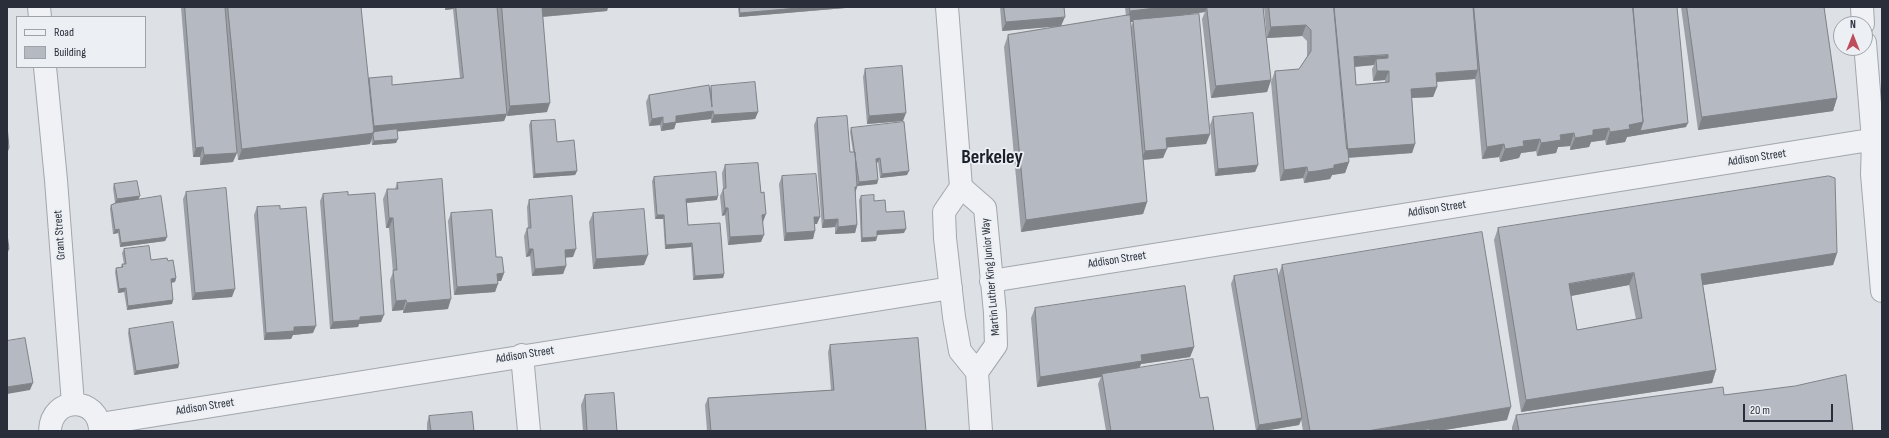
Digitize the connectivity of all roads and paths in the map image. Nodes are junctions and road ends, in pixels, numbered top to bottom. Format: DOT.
graph roads {
  1 [pos="947,7"];
  2 [pos="1867,56"];
  3 [pos="45,68"];
  4 [pos="1878,139"];
  5 [pos="961,187"];
  6 [pos="991,281"];
  7 [pos="950,288"];
  8 [pos="1882,291"];
  9 [pos="522,355"];
  10 [pos="977,372"];
  11 [pos="73,404"];
  12 [pos="100,428"];
  13 [pos="50,431"];
  14 [pos="529,431"];
  15 [pos="981,431"];
  1 -- 5 [label="street"];
  2 -- 4 [label="street"];
  3 -- 11 [label="street, Grant Street"];
  4 -- 6 [label="street, Addison Street"];
  4 -- 8 [label="street"];
  5 -- 6 [label="street, Martin Luther King Junior Way"];
  5 -- 7 [label="street"];
  6 -- 10 [label="street, Martin Luther King Junior Way"];
  7 -- 9 [label="street, Addison Street"];
  7 -- 10 [label="street"];
  9 -- 12 [label="street, Addison Street"];
  9 -- 14 [label="street"];
  10 -- 15 [label="street"];
  11 -- 12 [label="street"];
  11 -- 13 [label="street"];
}
